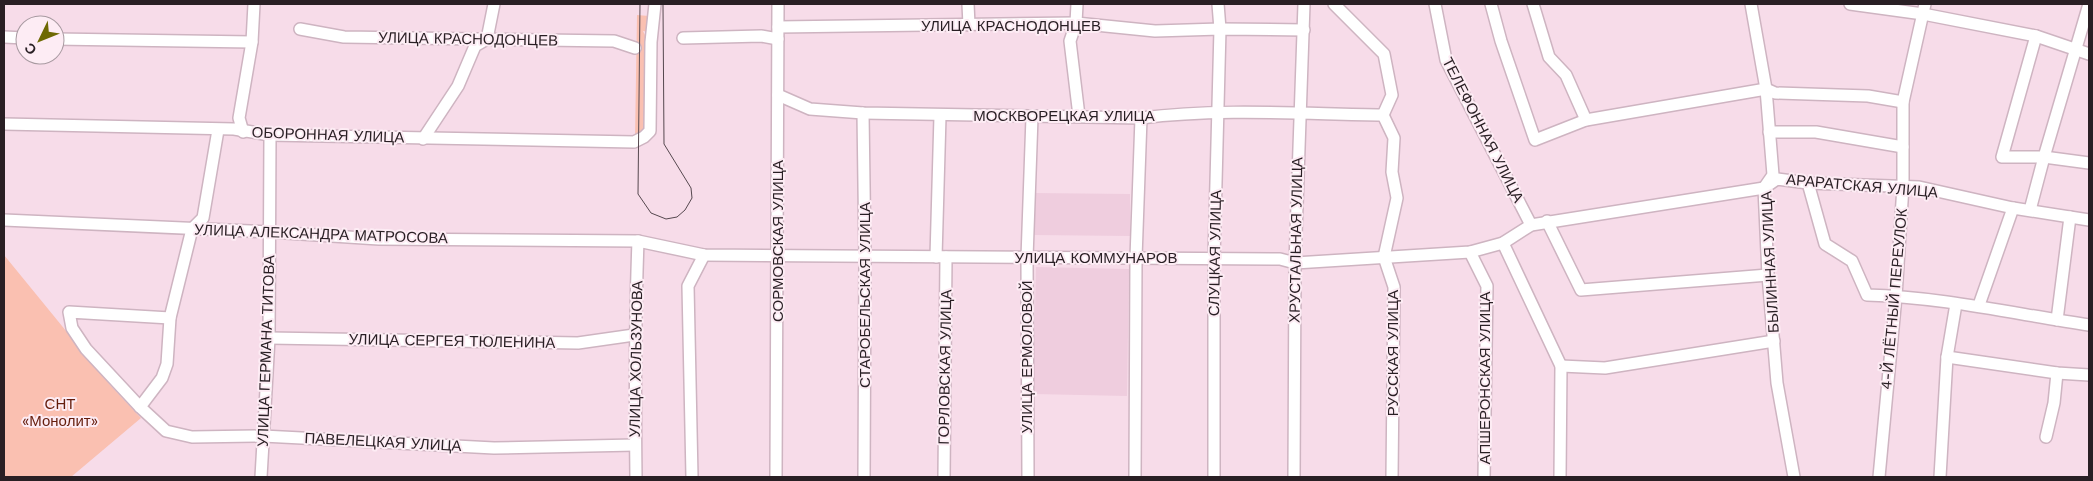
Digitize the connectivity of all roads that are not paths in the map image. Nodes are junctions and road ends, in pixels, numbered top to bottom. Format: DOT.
graph roads {
  1 [pos="254,4"];
  2 [pos="494,4"];
  3 [pos="655,4"];
  4 [pos="778,4"];
  5 [pos="968,4"];
  6 [pos="1077,4"];
  7 [pos="1218,4"];
  8 [pos="1304,4"];
  9 [pos="1334,4"];
  10 [pos="1435,4"];
  11 [pos="1491,4"];
  12 [pos="1533,4"];
  13 [pos="1751,4"];
  14 [pos="1850,4"];
  15 [pos="2089,4"];
  16 [pos="1924,9"];
  17 [pos="1076,23"];
  18 [pos="969,25"];
  19 [pos="1220,28"];
  20 [pos="300,30"];
  21 [pos="1304,30"];
  22 [pos="778,33"];
  23 [pos="2036,36"];
  24 [pos="65,38"];
  25 [pos="684,38"];
  26 [pos="488,39"];
  27 [pos="252,42"];
  28 [pos="635,48"];
  29 [pos="2076,51"];
  30 [pos="2089,54"];
  31 [pos="1766,89"];
  32 [pos="778,95"];
  33 [pos="1903,102"];
  34 [pos="1218,112"];
  35 [pos="864,113"];
  36 [pos="1299,114"];
  37 [pos="1384,115"];
  38 [pos="940,116"];
  39 [pos="1079,116"];
  40 [pos="1032,117"];
  41 [pos="1141,118"];
  42 [pos="1586,120"];
  43 [pos="4,124"];
  44 [pos="218,130"];
  45 [pos="243,132"];
  46 [pos="1769,132"];
  47 [pos="270,135"];
  48 [pos="423,139"];
  49 [pos="1902,146"];
  50 [pos="2044,157"];
  51 [pos="2089,163"];
  52 [pos="1808,182"];
  53 [pos="1903,186"];
  54 [pos="1764,188"];
  55 [pos="2013,208"];
  56 [pos="2030,210"];
  57 [pos="2070,217"];
  58 [pos="4,220"];
  59 [pos="2089,220"];
  60 [pos="1547,221"];
  61 [pos="1531,225"];
  62 [pos="192,229"];
  63 [pos="270,232"];
  64 [pos="638,241"];
  65 [pos="1503,243"];
  66 [pos="1470,252"];
  67 [pos="704,255"];
  68 [pos="778,257"];
  69 [pos="865,257"];
  70 [pos="941,257"];
  71 [pos="1384,257"];
  72 [pos="1027,258"];
  73 [pos="1136,258"];
  74 [pos="1214,259"];
  75 [pos="1295,263"];
  76 [pos="1768,275"];
  77 [pos="1896,296"];
  78 [pos="1956,304"];
  79 [pos="1979,305"];
  80 [pos="170,318"];
  81 [pos="2057,320"];
  82 [pos="2089,325"];
  83 [pos="634,335"];
  84 [pos="269,338"];
  85 [pos="1774,341"];
  86 [pos="1948,357"];
  87 [pos="1561,366"];
  88 [pos="2057,373"];
  89 [pos="2089,375"];
  90 [pos="140,407"];
  91 [pos="263,436"];
  92 [pos="2046,437"];
  93 [pos="635,445"];
  94 [pos="261,477"];
  95 [pos="636,477"];
  96 [pos="692,477"];
  97 [pos="776,477"];
  98 [pos="864,477"];
  99 [pos="944,477"];
  100 [pos="1028,477"];
  101 [pos="1135,477"];
  102 [pos="1214,477"];
  103 [pos="1294,477"];
  104 [pos="1392,477"];
  105 [pos="1484,477"];
  106 [pos="1560,477"];
  107 [pos="1794,477"];
  108 [pos="1879,477"];
  109 [pos="1940,477"];
  1 -- 27 [label="street"];
  2 -- 26 [label="street"];
  3 -- 48 [label="street, ОБОРОННАЯ УЛИЦА"];
  4 -- 22 [label="street, СОРМОВСКАЯ УЛИЦА"];
  5 -- 18 [label="street"];
  6 -- 17 [label="street"];
  7 -- 19 [label="street, СЛУЦКАЯ УЛИЦА"];
  8 -- 21 [label="street, ХРУСТАЛЬНАЯ УЛИЦА"];
  9 -- 37 [label="street"];
  10 -- 61 [label="street, ТЕЛЕФОННАЯ УЛИЦА"];
  11 -- 42 [label="street"];
  12 -- 42 [label="street"];
  13 -- 31 [label="street, БЫЛИННАЯ УЛИЦА"];
  14 -- 16 [label="street"];
  15 -- 29 [label="street"];
  16 -- 23 [label="street"];
  16 -- 33 [label="street, 4-Й ЛЁТНЫЙ ПЕРЕУЛОК"];
  17 -- 18 [label="street, УЛИЦА КРАСНОДОНЦЕВ"];
  17 -- 19 [label="street, УЛИЦА КРАСНОДОНЦЕВ"];
  17 -- 39 [label="street"];
  18 -- 22 [label="street, УЛИЦА КРАСНОДОНЦЕВ"];
  19 -- 21 [label="street, УЛИЦА КРАСНОДОНЦЕВ"];
  19 -- 34 [label="street, СЛУЦКАЯ УЛИЦА"];
  20 -- 26 [label="street, УЛИЦА КРАСНОДОНЦЕВ"];
  21 -- 36 [label="street, ХРУСТАЛЬНАЯ УЛИЦА"];
  22 -- 25 [label="street, УЛИЦА КРАСНОДОНЦЕВ"];
  22 -- 32 [label="street, СОРМОВСКАЯ УЛИЦА"];
  23 -- 29 [label="street"];
  23 -- 50 [label="street"];
  24 -- 27 [label="street"];
  26 -- 28 [label="street, УЛИЦА КРАСНОДОНЦЕВ"];
  26 -- 48 [label="street"];
  27 -- 45 [label="street"];
  29 -- 30 [label="street"];
  29 -- 50 [label="street"];
  31 -- 33 [label="street"];
  31 -- 42 [label="street"];
  31 -- 46 [label="street, БЫЛИННАЯ УЛИЦА"];
  32 -- 35 [label="street, МОСКВОРЕЦКАЯ УЛИЦА"];
  32 -- 68 [label="street, СОРМОВСКАЯ УЛИЦА"];
  33 -- 49 [label="street, 4-Й ЛЁТНЫЙ ПЕРЕУЛОК"];
  34 -- 36 [label="street, МОСКВОРЕЦКАЯ УЛИЦА"];
  34 -- 41 [label="street, МОСКВОРЕЦКАЯ УЛИЦА"];
  34 -- 74 [label="street, СЛУЦКАЯ УЛИЦА"];
  35 -- 38 [label="street, МОСКВОРЕЦКАЯ УЛИЦА"];
  35 -- 69 [label="street, СТАРОБЕЛЬСКАЯ УЛИЦА"];
  36 -- 37 [label="street, МОСКВОРЕЦКАЯ УЛИЦА"];
  36 -- 75 [label="street, ХРУСТАЛЬНАЯ УЛИЦА"];
  37 -- 71 [label="street"];
  38 -- 40 [label="street, МОСКВОРЕЦКАЯ УЛИЦА"];
  38 -- 70 [label="street, ГОРЛОВСКАЯ УЛИЦА"];
  39 -- 40 [label="street, МОСКВОРЕЦКАЯ УЛИЦА"];
  39 -- 41 [label="street, МОСКВОРЕЦКАЯ УЛИЦА"];
  40 -- 72 [label="street, УЛИЦА ЕРМОЛОВОЙ"];
  41 -- 73 [label="street"];
  43 -- 44 [label="street, ОБОРОННАЯ УЛИЦА"];
  44 -- 45 [label="street, ОБОРОННАЯ УЛИЦА"];
  44 -- 62 [label="street"];
  45 -- 47 [label="street, ОБОРОННАЯ УЛИЦА"];
  46 -- 49 [label="street"];
  46 -- 54 [label="street, БЫЛИННАЯ УЛИЦА"];
  47 -- 48 [label="street, ОБОРОННАЯ УЛИЦА"];
  47 -- 63 [label="street, УЛИЦА ГЕРМАНА ТИТОВА"];
  49 -- 53 [label="street, 4-Й ЛЁТНЫЙ ПЕРЕУЛОК"];
  50 -- 51 [label="street"];
  50 -- 56 [label="street"];
  52 -- 53 [label="street, АРАРАТСКАЯ УЛИЦА"];
  52 -- 54 [label="street, АРАРАТСКАЯ УЛИЦА"];
  52 -- 77 [label="street"];
  53 -- 55 [label="street, АРАРАТСКАЯ УЛИЦА"];
  53 -- 77 [label="street, 4-Й ЛЁТНЫЙ ПЕРЕУЛОК"];
  54 -- 60 [label="street, АРАРАТСКАЯ УЛИЦА"];
  54 -- 76 [label="street, БЫЛИННАЯ УЛИЦА"];
  55 -- 56 [label="street, АРАРАТСКАЯ УЛИЦА"];
  55 -- 79 [label="street"];
  56 -- 57 [label="street, АРАРАТСКАЯ УЛИЦА"];
  57 -- 59 [label="street, АРАРАТСКАЯ УЛИЦА"];
  57 -- 81 [label="street"];
  58 -- 62 [label="street, УЛИЦА АЛЕКСАНДРА МАТРОСОВА"];
  60 -- 61 [label="street, УЛИЦА КОММУНАРОВ"];
  60 -- 76 [label="street"];
  61 -- 65 [label="street, УЛИЦА КОММУНАРОВ"];
  62 -- 63 [label="street, УЛИЦА АЛЕКСАНДРА МАТРОСОВА"];
  62 -- 80 [label="street"];
  63 -- 64 [label="street, УЛИЦА АЛЕКСАНДРА МАТРОСОВА"];
  63 -- 84 [label="street, УЛИЦА ГЕРМАНА ТИТОВА"];
  64 -- 67 [label="street, УЛИЦА КОММУНАРОВ"];
  64 -- 83 [label="street, УЛИЦА ХОЛЬЗУНОВА"];
  65 -- 66 [label="street, УЛИЦА КОММУНАРОВ"];
  65 -- 87 [label="street"];
  66 -- 71 [label="street, УЛИЦА КОММУНАРОВ"];
  66 -- 105 [label="street, АПШЕРОНСКАЯ УЛИЦА"];
  67 -- 68 [label="street, УЛИЦА КОММУНАРОВ"];
  67 -- 96 [label="street"];
  68 -- 69 [label="street, УЛИЦА КОММУНАРОВ"];
  68 -- 97 [label="street, СОРМОВСКАЯ УЛИЦА"];
  69 -- 70 [label="street, УЛИЦА КОММУНАРОВ"];
  69 -- 98 [label="street, СТАРОБЕЛЬСКАЯ УЛИЦА"];
  70 -- 72 [label="street, УЛИЦА КОММУНАРОВ"];
  70 -- 99 [label="street, ГОРЛОВСКАЯ УЛИЦА"];
  71 -- 75 [label="street, УЛИЦА КОММУНАРОВ"];
  71 -- 104 [label="street, РУССКАЯ УЛИЦА"];
  72 -- 73 [label="street, УЛИЦА КОММУНАРОВ"];
  72 -- 100 [label="street, УЛИЦА ЕРМОЛОВОЙ"];
  73 -- 74 [label="street, УЛИЦА КОММУНАРОВ"];
  73 -- 101 [label="street"];
  74 -- 75 [label="street, УЛИЦА КОММУНАРОВ"];
  74 -- 102 [label="street, СЛУЦКАЯ УЛИЦА"];
  75 -- 103 [label="street, ХРУСТАЛЬНАЯ УЛИЦА"];
  76 -- 85 [label="street, БЫЛИННАЯ УЛИЦА"];
  77 -- 78 [label="street"];
  77 -- 108 [label="street, 4-Й ЛЁТНЫЙ ПЕРЕУЛОК"];
  78 -- 79 [label="street"];
  78 -- 86 [label="street"];
  79 -- 81 [label="street"];
  80 -- 90 [label="street"];
  80 -- 90 [label="street, ПАВЕЛЕЦКАЯ УЛИЦА"];
  81 -- 82 [label="street"];
  83 -- 84 [label="street, УЛИЦА СЕРГЕЯ ТЮЛЕНИНА"];
  83 -- 93 [label="street, УЛИЦА ХОЛЬЗУНОВА"];
  84 -- 91 [label="street, УЛИЦА ГЕРМАНА ТИТОВА"];
  85 -- 87 [label="street"];
  85 -- 107 [label="street, БЫЛИННАЯ УЛИЦА"];
  86 -- 88 [label="street"];
  86 -- 109 [label="street"];
  87 -- 106 [label="street"];
  88 -- 89 [label="street"];
  88 -- 92 [label="street"];
  90 -- 91 [label="street, ПАВЕЛЕЦКАЯ УЛИЦА"];
  91 -- 93 [label="street, ПАВЕЛЕЦКАЯ УЛИЦА"];
  91 -- 94 [label="street, УЛИЦА ГЕРМАНА ТИТОВА"];
  93 -- 95 [label="street, УЛИЦА ХОЛЬЗУНОВА"];
}
